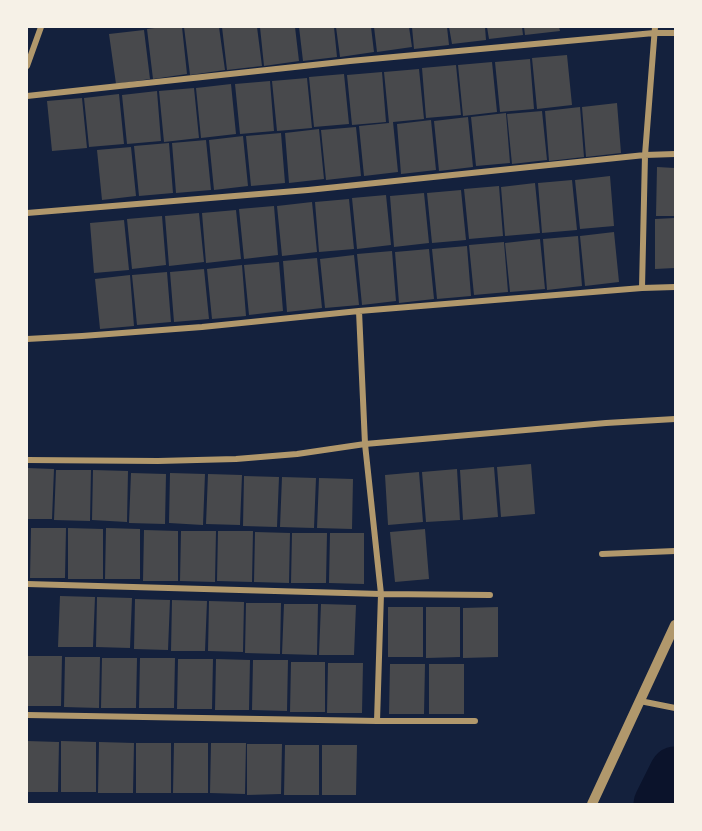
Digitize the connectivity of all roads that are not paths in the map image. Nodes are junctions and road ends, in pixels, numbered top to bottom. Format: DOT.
graph roads {
  1 [pos="41,27"];
  2 [pos="655,30"];
  3 [pos="675,33"];
  4 [pos="27,66"];
  5 [pos="27,96"];
  6 [pos="675,154"];
  7 [pos="645,155"];
  8 [pos="27,213"];
  9 [pos="675,287"];
  10 [pos="642,288"];
  11 [pos="359,311"];
  12 [pos="27,339"];
  13 [pos="675,419"];
  14 [pos="365,444"];
  15 [pos="27,460"];
  16 [pos="675,551"];
  17 [pos="602,554"];
  18 [pos="27,584"];
  19 [pos="381,594"];
  20 [pos="490,595"];
  21 [pos="675,625"];
  22 [pos="640,701"];
  23 [pos="675,708"];
  24 [pos="27,715"];
  25 [pos="377,721"];
  26 [pos="475,721"];
  27 [pos="592,804"];
  1 -- 4 [label="street"];
  2 -- 3 [label="street"];
  2 -- 5 [label="street"];
  2 -- 7 [label="street"];
  6 -- 7 [label="street"];
  7 -- 8 [label="street"];
  7 -- 10 [label="street"];
  9 -- 10 [label="street"];
  10 -- 11 [label="street"];
  11 -- 12 [label="street"];
  11 -- 14 [label="street"];
  13 -- 14 [label="street"];
  14 -- 15 [label="street"];
  14 -- 19 [label="street"];
  16 -- 17 [label="street"];
  18 -- 19 [label="street"];
  19 -- 20 [label="street"];
  19 -- 25 [label="street"];
  21 -- 22 [label="street"];
  22 -- 23 [label="street"];
  22 -- 27 [label="street"];
  24 -- 25 [label="street"];
  25 -- 26 [label="street"];
}
